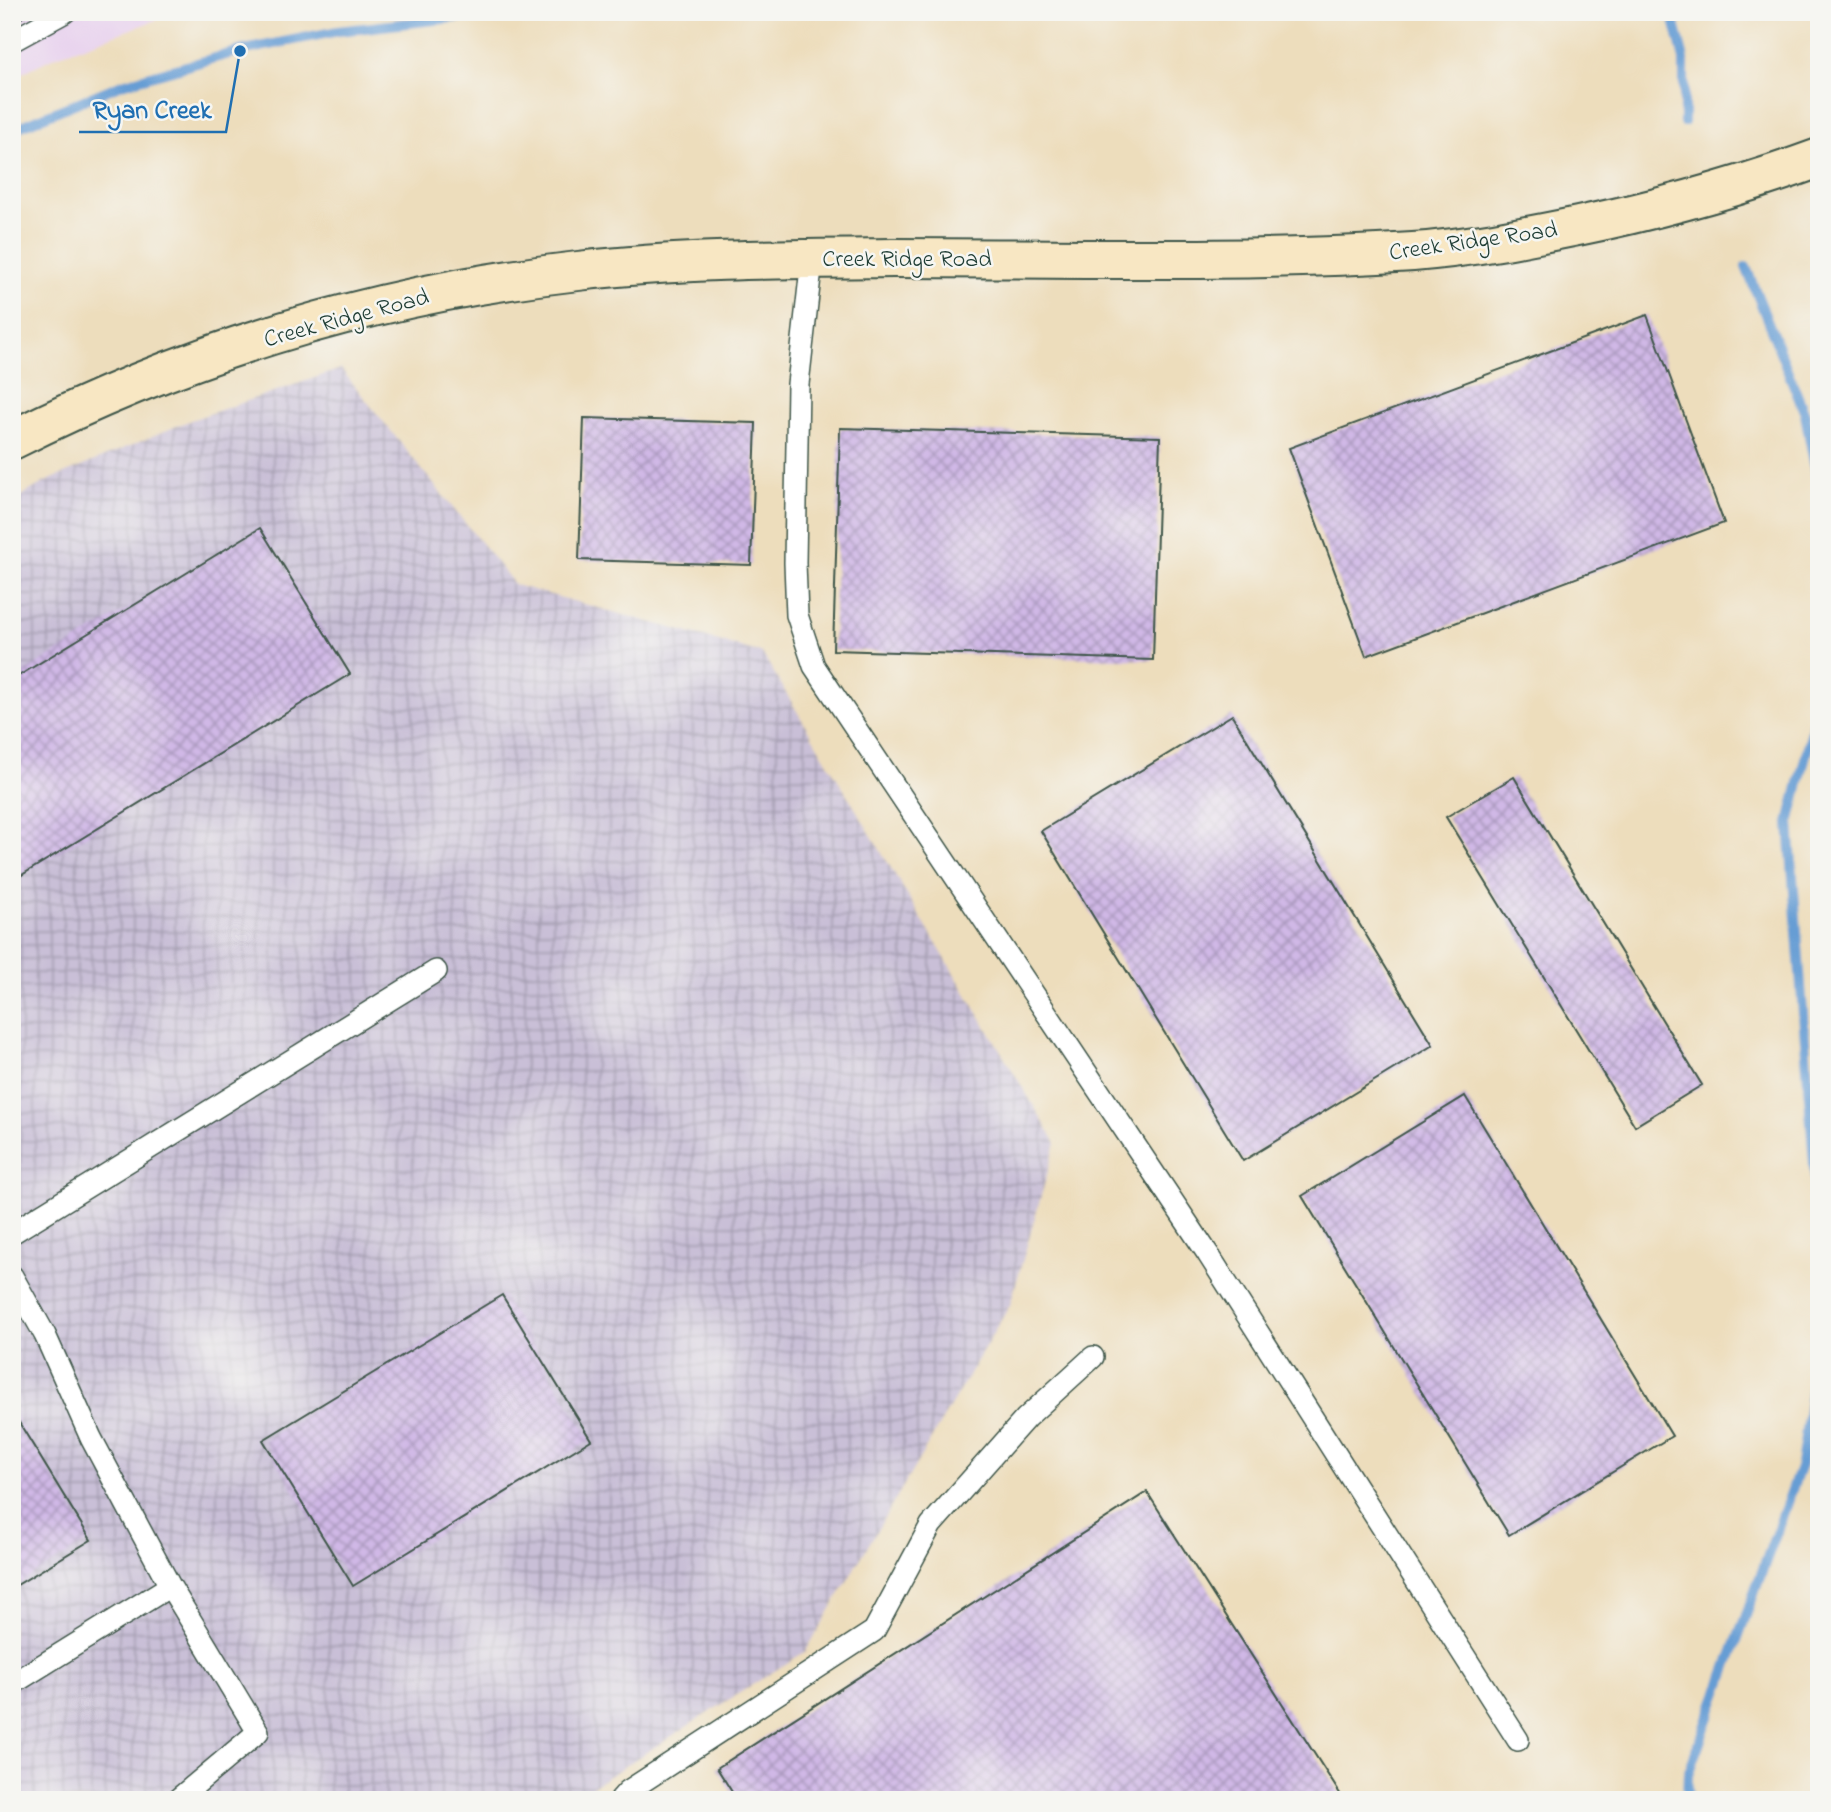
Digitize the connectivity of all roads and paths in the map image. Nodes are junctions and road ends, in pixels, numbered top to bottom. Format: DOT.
graph roads {
  1 [pos="65,12"];
  2 [pos="12,41"];
  3 [pos="1817,163"];
  4 [pos="812,259"];
  5 [pos="12,440"];
  6 [pos="436,971"];
  7 [pos="12,1233"];
  8 [pos="12,1276"];
  9 [pos="1093,1357"];
  10 [pos="170,1586"];
  11 [pos="12,1685"];
  12 [pos="1518,1740"];
  13 [pos="177,1800"];
  14 [pos="620,1800"];
  1 -- 2 [label="lane"];
  3 -- 4 [label="main road, Creek Ridge Road"];
  4 -- 5 [label="main road, Creek Ridge Road"];
  4 -- 12 [label="lane"];
  6 -- 7 [label="lane"];
  8 -- 10 [label="lane"];
  9 -- 14 [label="lane"];
  10 -- 11 [label="lane"];
  10 -- 13 [label="lane"];
}
